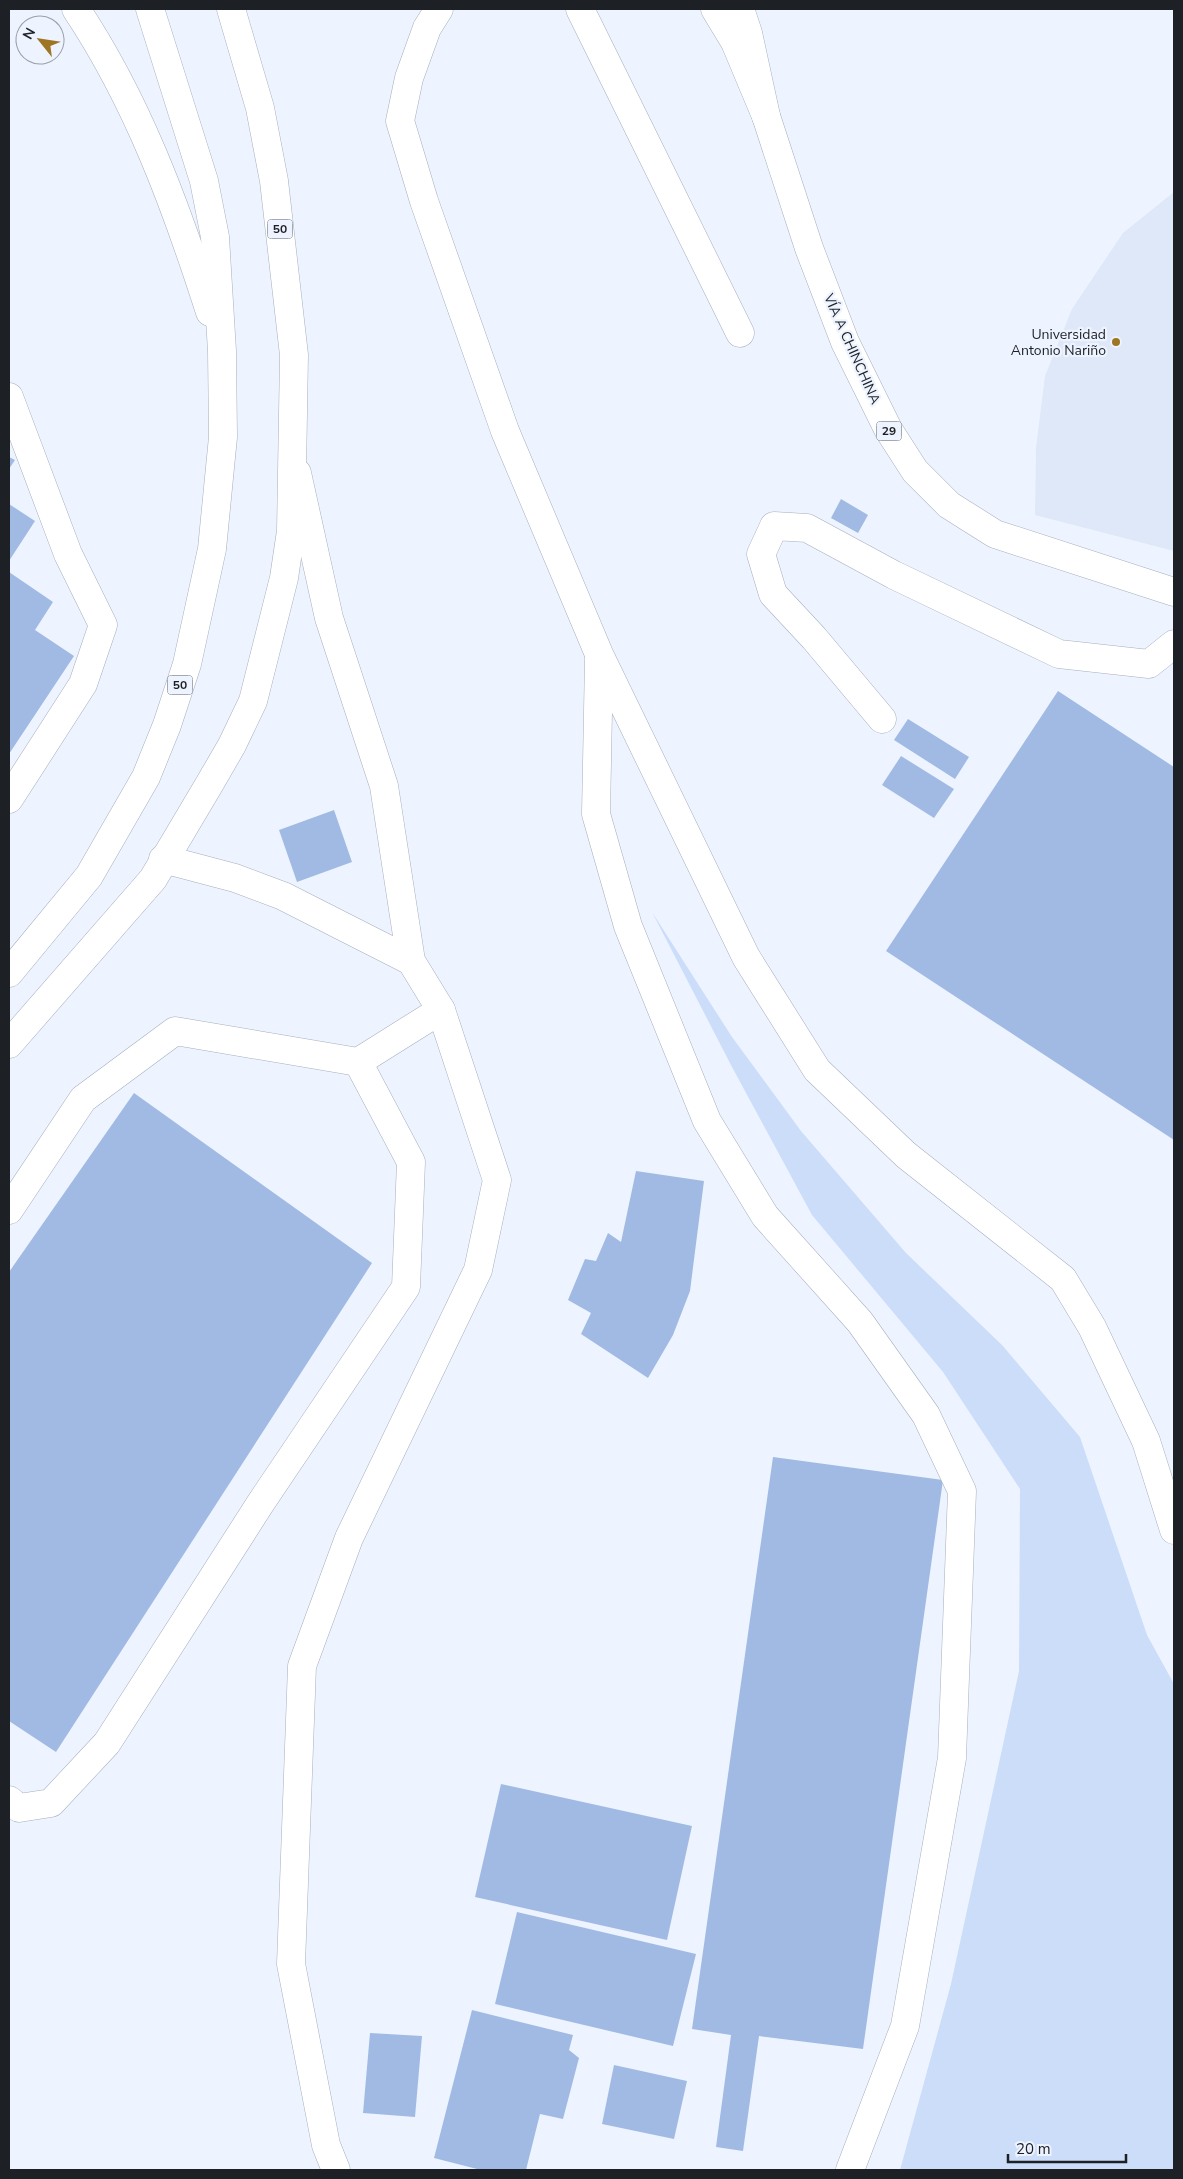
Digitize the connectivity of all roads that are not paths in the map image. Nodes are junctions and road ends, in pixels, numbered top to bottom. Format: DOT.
graph roads {
  1 [pos="76,9"];
  2 [pos="150,9"];
  3 [pos="230,9"];
  4 [pos="439,9"];
  5 [pos="580,9"];
  6 [pos="715,9"];
  7 [pos="740,9"];
  8 [pos="766,116"];
  9 [pos="740,333"];
  10 [pos="222,351"];
  11 [pos="9,397"];
  12 [pos="293,454"];
  13 [pos="1174,592"];
  14 [pos="1174,644"];
  15 [pos="599,654"];
  16 [pos="882,719"];
  17 [pos="9,799"];
  18 [pos="162,859"];
  19 [pos="411,961"];
  20 [pos="9,973"];
  21 [pos="441,1010"];
  22 [pos="9,1044"];
  23 [pos="358,1062"];
  24 [pos="9,1210"];
  25 [pos="1174,1530"];
  26 [pos="9,1800"];
  27 [pos="336,2170"];
  28 [pos="850,2170"];
  1 -- 10 [label="main road"];
  2 -- 10 [label="main road, 50"];
  3 -- 12 [label="main road, 50"];
  4 -- 15 [label="main road"];
  5 -- 9 [label="main road"];
  6 -- 8 [label="main road"];
  7 -- 8 [label="main road"];
  8 -- 13 [label="main road, VÍA A CHINCHINA / 29"];
  10 -- 20 [label="main road, 50"];
  11 -- 17 [label="main road"];
  12 -- 18 [label="main road, 50"];
  12 -- 19 [label="main road"];
  14 -- 16 [label="main road"];
  15 -- 25 [label="main road"];
  15 -- 28 [label="main road"];
  18 -- 19 [label="main road"];
  18 -- 22 [label="main road, 50"];
  19 -- 21 [label="main road"];
  21 -- 23 [label="main road"];
  21 -- 27 [label="main road"];
  23 -- 24 [label="main road"];
  23 -- 26 [label="main road"];
}
